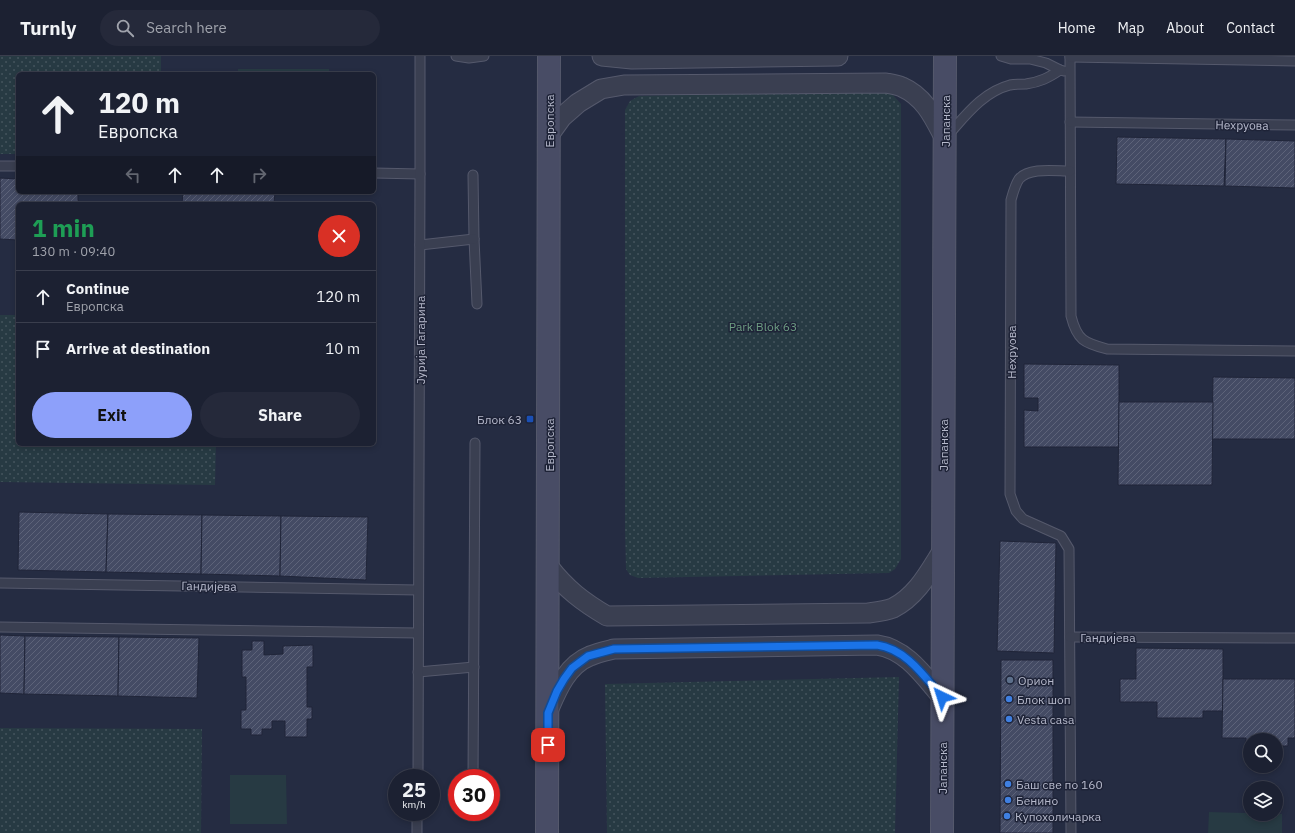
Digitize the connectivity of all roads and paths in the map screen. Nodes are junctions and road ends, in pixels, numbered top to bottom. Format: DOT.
graph roads {
  1 [pos="420,56"];
  2 [pos="456,56"];
  3 [pos="484,56"];
  4 [pos="549,56"];
  5 [pos="602,56"];
  6 [pos="838,56"];
  7 [pos="945,56"];
  8 [pos="1001,56"];
  9 [pos="1070,57"];
  10 [pos="1295,61"];
  11 [pos="1060,70"];
  12 [pos="1070,71"];
  13 [pos="1070,122"];
  14 [pos="1295,125"];
  15 [pos="549,135"];
  16 [pos="945,139"];
  17 [pos="0,166"];
  18 [pos="16,166"];
  19 [pos="1070,171"];
  20 [pos="376,173"];
  21 [pos="420,174"];
  22 [pos="473,175"];
  23 [pos="474,239"];
  24 [pos="420,245"];
  25 [pos="477,304"];
  26 [pos="1295,351"];
  27 [pos="475,443"];
  28 [pos="943,550"];
  29 [pos="549,567"];
  30 [pos="0,583"];
  31 [pos="418,590"];
  32 [pos="0,627"];
  33 [pos="418,633"];
  34 [pos="1070,637"];
  35 [pos="1295,638"];
  36 [pos="474,667"];
  37 [pos="418,672"];
  38 [pos="942,697"];
  39 [pos="548,713"];
  40 [pos="418,769"];
  41 [pos="473,769"];
  42 [pos="417,821"];
  43 [pos="417,833"];
  44 [pos="547,833"];
  45 [pos="942,833"];
  46 [pos="1071,833"];
  1 -- 21 [label="lane, Јурија Гагарина"];
  2 -- 3 [label="lane"];
  4 -- 15 [label="street, Европска"];
  5 -- 6 [label="street"];
  7 -- 16 [label="street, Јапанска"];
  8 -- 11 [label="lane"];
  9 -- 10 [label="lane"];
  9 -- 12 [label="lane"];
  11 -- 12 [label="lane"];
  11 -- 16 [label="lane"];
  12 -- 13 [label="lane"];
  13 -- 14 [label="lane, Нехруова"];
  13 -- 19 [label="lane"];
  15 -- 16 [label="street"];
  15 -- 29 [label="street, Европска"];
  16 -- 28 [label="street, Јапанска"];
  17 -- 18 [label="lane"];
  19 -- 26 [label="lane"];
  19 -- 34 [label="lane, Нехруова"];
  20 -- 21 [label="lane"];
  21 -- 24 [label="lane, Јурија Гагарина"];
  22 -- 23 [label="lane"];
  23 -- 24 [label="lane"];
  23 -- 25 [label="lane"];
  24 -- 31 [label="lane, Јурија Гагарина"];
  27 -- 36 [label="lane"];
  28 -- 29 [label="street"];
  28 -- 38 [label="street, Јапанска"];
  29 -- 39 [label="street, Европска"];
  30 -- 31 [label="lane, Гандијева"];
  31 -- 33 [label="lane"];
  32 -- 33 [label="lane"];
  33 -- 37 [label="lane"];
  34 -- 35 [label="lane, Гандијева"];
  34 -- 46 [label="lane, Гандијева"];
  36 -- 37 [label="lane"];
  36 -- 41 [label="lane"];
  37 -- 40 [label="lane"];
  38 -- 39 [label="street"];
  38 -- 45 [label="street, Јапанска"];
  39 -- 44 [label="street, Европска"];
  42 -- 43 [label="lane"];
}
